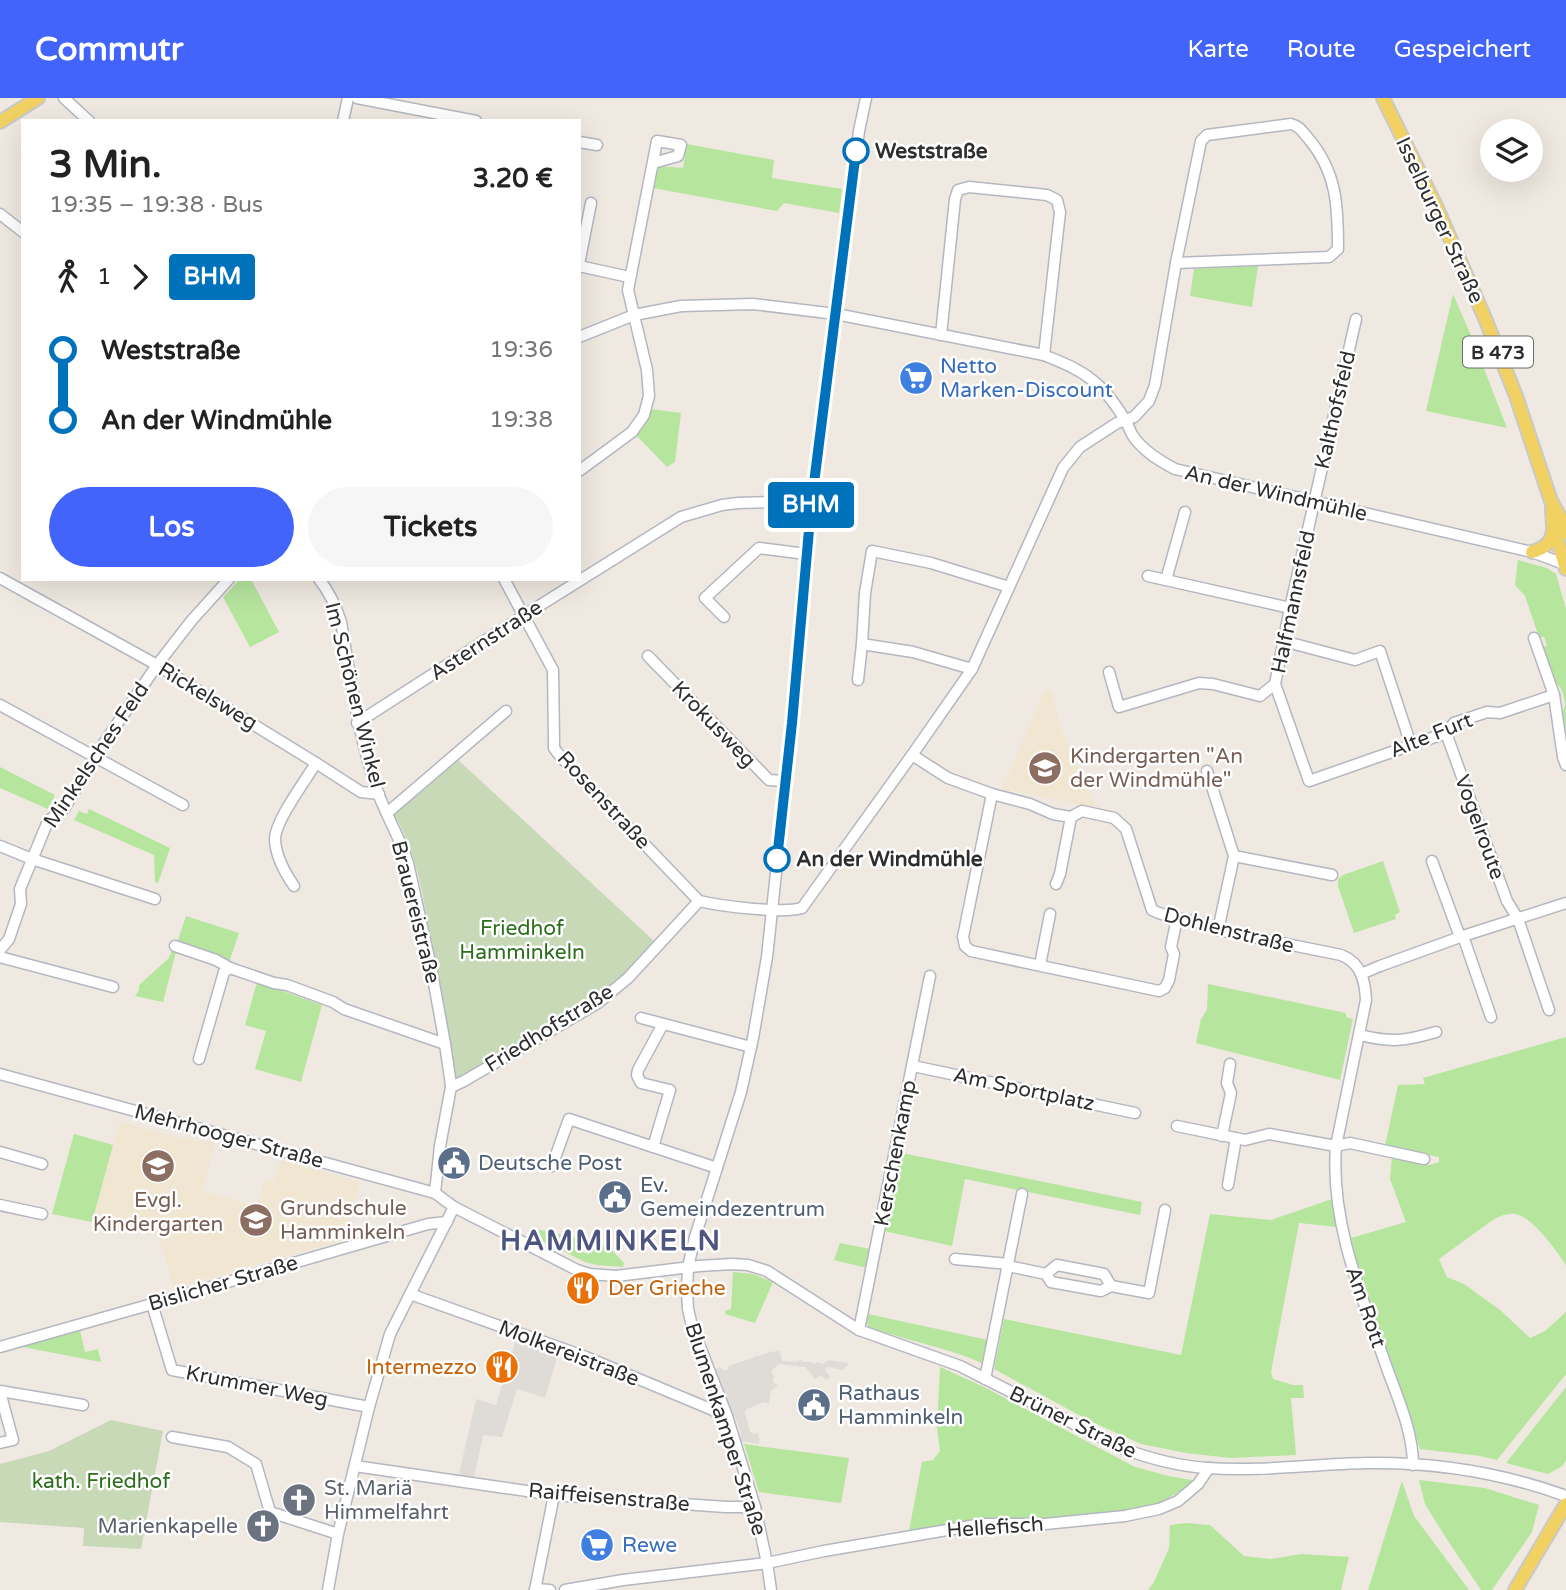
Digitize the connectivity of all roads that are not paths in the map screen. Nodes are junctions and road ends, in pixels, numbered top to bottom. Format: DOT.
graph roads {
  1 [pos="38,98"];
  2 [pos="64,98"];
  3 [pos="348,98"];
  4 [pos="357,98"];
  5 [pos="858,98"];
  6 [pos="866,98"];
  7 [pos="1385,98"];
  8 [pos="87,119"];
  9 [pos="343,119"];
  10 [pos="466,119"];
  11 [pos="0,122"];
  12 [pos="859,131"];
  13 [pos="581,142"];
  14 [pos="597,145"];
  15 [pos="653,163"];
  16 [pos="592,203"];
  17 [pos="0,214"];
  18 [pos="21,230"];
  19 [pos="581,255"];
  20 [pos="1176,263"];
  21 [pos="581,265"];
  22 [pos="629,277"];
  23 [pos="836,314"];
  24 [pos="634,316"];
  25 [pos="1356,318"];
  26 [pos="941,335"];
  27 [pos="581,336"];
  28 [pos="1044,355"];
  29 [pos="1125,420"];
  30 [pos="581,470"];
  31 [pos="1551,501"];
  32 [pos="1314,502"];
  33 [pos="811,507"];
  34 [pos="1185,512"];
  35 [pos="1553,525"];
  36 [pos="1566,533"];
  37 [pos="1532,552"];
  38 [pos="806,554"];
  39 [pos="1565,566"];
  40 [pos="1148,576"];
  41 [pos="0,578"];
  42 [pos="581,580"];
  43 [pos="1167,580"];
  44 [pos="227,581"];
  45 [pos="321,581"];
  46 [pos="505,581"];
  47 [pos="579,581"];
  48 [pos="1009,587"];
  49 [pos="1290,608"];
  50 [pos="523,616"];
  51 [pos="724,617"];
  52 [pos="1534,638"];
  53 [pos="1283,641"];
  54 [pos="862,644"];
  55 [pos="648,656"];
  56 [pos="157,665"];
  57 [pos="972,669"];
  58 [pos="1109,672"];
  59 [pos="858,680"];
  60 [pos="1276,684"];
  61 [pos="1554,695"];
  62 [pos="0,705"];
  63 [pos="506,711"];
  64 [pos="357,723"];
  65 [pos="1446,733"];
  66 [pos="1411,745"];
  67 [pos="912,755"];
  68 [pos="95,757"];
  69 [pos="316,762"];
  70 [pos="1566,765"];
  71 [pos="1207,771"];
  72 [pos="1308,780"];
  73 [pos="785,781"];
  74 [pos="379,794"];
  75 [pos="992,794"];
  76 [pos="183,805"];
  77 [pos="387,813"];
  78 [pos="1071,817"];
  79 [pos="0,846"];
  80 [pos="1234,856"];
  81 [pos="32,859"];
  82 [pos="1432,861"];
  83 [pos="1332,875"];
  84 [pos="1056,884"];
  85 [pos="294,886"];
  86 [pos="155,899"];
  87 [pos="699,901"];
  88 [pos="1566,903"];
  89 [pos="772,909"];
  90 [pos="1050,914"];
  91 [pos="1177,918"];
  92 [pos="1518,919"];
  93 [pos="1218,930"];
  94 [pos="1462,937"];
  95 [pos="175,946"];
  96 [pos="0,950"];
  97 [pos="0,957"];
  98 [pos="1040,965"];
  99 [pos="230,968"];
  100 [pos="1361,974"];
  101 [pos="930,976"];
  102 [pos="113,987"];
  103 [pos="1549,1010"];
  104 [pos="1491,1017"];
  105 [pos="641,1018"];
  106 [pos="663,1024"];
  107 [pos="1436,1032"];
  108 [pos="1360,1035"];
  109 [pos="445,1044"];
  110 [pos="751,1047"];
  111 [pos="199,1059"];
  112 [pos="1230,1064"];
  113 [pos="912,1066"];
  114 [pos="0,1074"];
  115 [pos="451,1087"];
  116 [pos="1135,1113"];
  117 [pos="1177,1126"];
  118 [pos="1222,1136"];
  119 [pos="1236,1138"];
  120 [pos="1336,1146"];
  121 [pos="653,1147"];
  122 [pos="0,1152"];
  123 [pos="1424,1159"];
  124 [pos="42,1164"];
  125 [pos="552,1166"];
  126 [pos="717,1168"];
  127 [pos="1228,1185"];
  128 [pos="435,1193"];
  129 [pos="1022,1194"];
  130 [pos="0,1205"];
  131 [pos="454,1207"];
  132 [pos="1165,1210"];
  133 [pos="42,1214"];
  134 [pos="447,1222"];
  135 [pos="955,1259"];
  136 [pos="1009,1265"];
  137 [pos="688,1267"];
  138 [pos="1046,1274"];
  139 [pos="1111,1286"];
  140 [pos="410,1294"];
  141 [pos="152,1304"];
  142 [pos="859,1330"];
  143 [pos="0,1347"];
  144 [pos="985,1379"];
  145 [pos="0,1391"];
  146 [pos="83,1405"];
  147 [pos="369,1407"];
  148 [pos="727,1416"];
  149 [pos="172,1437"];
  150 [pos="0,1443"];
  151 [pos="1413,1465"];
  152 [pos="355,1466"];
  153 [pos="1209,1468"];
  154 [pos="554,1495"];
  155 [pos="1566,1496"];
  156 [pos="1566,1504"];
  157 [pos="755,1507"];
  158 [pos="338,1534"];
  159 [pos="767,1563"];
  160 [pos="328,1590"];
  161 [pos="535,1590"];
  162 [pos="550,1590"];
  163 [pos="565,1590"];
  164 [pos="771,1590"];
  165 [pos="1515,1590"];
  1 -- 11 [label="main road"];
  2 -- 8 [label="street"];
  3 -- 9 [label="street"];
  4 -- 10 [label="street"];
  5 -- 12 [label="street"];
  6 -- 12 [label="street"];
  7 -- 31 [label="main road, Isselburger Straße / B 473"];
  12 -- 23 [label="street, Blumenkamper Straße"];
  13 -- 14 [label="street"];
  15 -- 22 [label="street"];
  16 -- 19 [label="street"];
  17 -- 18 [label="street"];
  20 -- 20 [label="street"];
  20 -- 29 [label="street"];
  21 -- 22 [label="street"];
  22 -- 24 [label="street"];
  23 -- 24 [label="street"];
  23 -- 26 [label="street, An der Windmühle"];
  23 -- 33 [label="street, Blumenkamper Straße"];
  24 -- 27 [label="street"];
  24 -- 30 [label="street"];
  25 -- 32 [label="street, Kalthofsfeld"];
  26 -- 28 [label="street, An der Windmühle"];
  26 -- 28 [label="street"];
  28 -- 29 [label="street, An der Windmühle"];
  29 -- 32 [label="street, An der Windmühle"];
  29 -- 48 [label="street"];
  31 -- 35 [label="main road, Isselburger Straße / B 473"];
  31 -- 36 [label="main road, Isselburger Straße / B 473"];
  32 -- 37 [label="street, An der Windmühle"];
  32 -- 49 [label="street, Halfmannsfeld"];
  33 -- 38 [label="street, Blumenkamper Straße"];
  33 -- 42 [label="street, Asternstraße"];
  34 -- 43 [label="street"];
  35 -- 37 [label="main road"];
  35 -- 39 [label="main road, Isselburger Straße / B 473"];
  37 -- 39 [label="street, An der Windmühle"];
  38 -- 51 [label="street"];
  38 -- 73 [label="street, Blumenkamper Straße"];
  40 -- 43 [label="street"];
  41 -- 56 [label="street, Rickelsweg"];
  43 -- 49 [label="street"];
  44 -- 56 [label="street, Minkelsches Feld"];
  45 -- 64 [label="street, Im Schönen Winkel"];
  46 -- 50 [label="street, Rosenstraße"];
  47 -- 50 [label="street, Asternstraße"];
  48 -- 54 [label="street"];
  48 -- 57 [label="street"];
  49 -- 53 [label="street, Halfmannsfeld"];
  50 -- 64 [label="street, Asternstraße"];
  50 -- 87 [label="street, Rosenstraße"];
  52 -- 61 [label="street"];
  53 -- 60 [label="street, Halfmannsfeld"];
  53 -- 66 [label="street"];
  54 -- 57 [label="street"];
  54 -- 59 [label="street"];
  55 -- 73 [label="street, Krokusweg"];
  56 -- 68 [label="street, Minkelsches Feld"];
  56 -- 69 [label="street, Rickelsweg"];
  57 -- 67 [label="street"];
  58 -- 60 [label="street"];
  60 -- 72 [label="street, Halfmannsfeld"];
  61 -- 65 [label="street, Alte Furt"];
  61 -- 70 [label="street"];
  62 -- 68 [label="street"];
  63 -- 77 [label="street, Brauereistraße"];
  64 -- 74 [label="street, Im Schönen Winkel"];
  65 -- 66 [label="street, Alte Furt"];
  65 -- 92 [label="street, Vogelroute"];
  66 -- 72 [label="street, Alte Furt"];
  67 -- 75 [label="street, Dohlenstraße"];
  67 -- 89 [label="street"];
  68 -- 76 [label="street"];
  68 -- 81 [label="street, Minkelsches Feld"];
  69 -- 74 [label="street, Rickelsweg"];
  69 -- 85 [label="street"];
  71 -- 80 [label="street"];
  73 -- 89 [label="street, Blumenkamper Straße"];
  74 -- 77 [label="street, Im Schönen Winkel"];
  75 -- 78 [label="street, Dohlenstraße"];
  75 -- 98 [label="street"];
  77 -- 109 [label="street, Brauereistraße"];
  78 -- 84 [label="street"];
  78 -- 91 [label="street, Dohlenstraße"];
  79 -- 81 [label="street"];
  80 -- 83 [label="street"];
  80 -- 93 [label="street"];
  81 -- 86 [label="street"];
  81 -- 96 [label="street, Minkelsches Feld"];
  82 -- 94 [label="street"];
  87 -- 89 [label="street"];
  87 -- 115 [label="street, Friedhofstraße"];
  88 -- 92 [label="street"];
  89 -- 110 [label="street, Blumenkamper Straße"];
  90 -- 98 [label="street"];
  91 -- 93 [label="street, Dohlenstraße"];
  91 -- 98 [label="street"];
  92 -- 94 [label="street"];
  92 -- 103 [label="street, Vogelroute"];
  93 -- 100 [label="street, Dohlenstraße"];
  94 -- 100 [label="street"];
  94 -- 104 [label="street"];
  95 -- 99 [label="street"];
  97 -- 102 [label="street"];
  99 -- 109 [label="street"];
  99 -- 111 [label="street"];
  100 -- 108 [label="street, Am Rott"];
  101 -- 113 [label="street, Kerschenkamp"];
  105 -- 106 [label="street"];
  106 -- 110 [label="street"];
  106 -- 121 [label="street"];
  107 -- 108 [label="street"];
  108 -- 120 [label="street, Am Rott"];
  109 -- 115 [label="street, Brauereistraße"];
  110 -- 126 [label="street, Blumenkamper Straße"];
  112 -- 118 [label="street"];
  113 -- 116 [label="street, Am Sportplatz"];
  113 -- 142 [label="street, Kerschenkamp"];
  114 -- 128 [label="street, Mehrhooger Straße"];
  115 -- 128 [label="street, Brauereistraße"];
  117 -- 118 [label="street"];
  118 -- 119 [label="street"];
  119 -- 120 [label="street"];
  119 -- 127 [label="street"];
  120 -- 123 [label="street"];
  120 -- 151 [label="street, Am Rott"];
  121 -- 125 [label="street"];
  121 -- 126 [label="street"];
  122 -- 124 [label="street"];
  126 -- 137 [label="street, Blumenkamper Straße"];
  128 -- 131 [label="street, Mehrhooger Straße"];
  129 -- 136 [label="street"];
  130 -- 133 [label="street"];
  131 -- 134 [label="street"];
  131 -- 137 [label="street, Mehrhooger Straße"];
  132 -- 139 [label="street"];
  134 -- 140 [label="street"];
  134 -- 141 [label="street, Bislicher Straße"];
  135 -- 136 [label="street"];
  136 -- 138 [label="street"];
  136 -- 144 [label="street"];
  137 -- 142 [label="street, Brüner Straße"];
  137 -- 148 [label="street, Blumenkamper Straße"];
  138 -- 139 [label="street"];
  138 -- 139 [label="street"];
  140 -- 147 [label="street"];
  140 -- 148 [label="street, Molkereistraße"];
  141 -- 143 [label="street, Bislicher Straße"];
  141 -- 147 [label="street, Krummer Weg"];
  142 -- 144 [label="street, Brüner Straße"];
  144 -- 153 [label="street, Brüner Straße"];
  145 -- 146 [label="street"];
  145 -- 150 [label="street"];
  147 -- 152 [label="street"];
  148 -- 157 [label="street, Blumenkamper Straße"];
  149 -- 158 [label="street"];
  151 -- 153 [label="street, Brüner Straße"];
  151 -- 155 [label="street, Brüner Straße"];
  152 -- 154 [label="street, Raiffeisenstraße"];
  152 -- 158 [label="street"];
  153 -- 159 [label="street, Hellefisch"];
  154 -- 157 [label="street, Raiffeisenstraße"];
  154 -- 161 [label="street"];
  156 -- 165 [label="main road"];
  157 -- 159 [label="street, Blumenkamper Straße"];
  158 -- 160 [label="street"];
  159 -- 163 [label="street, Hellefisch"];
  159 -- 164 [label="street, Blumenkamper Straße"];
  161 -- 162 [label="street"];
}
